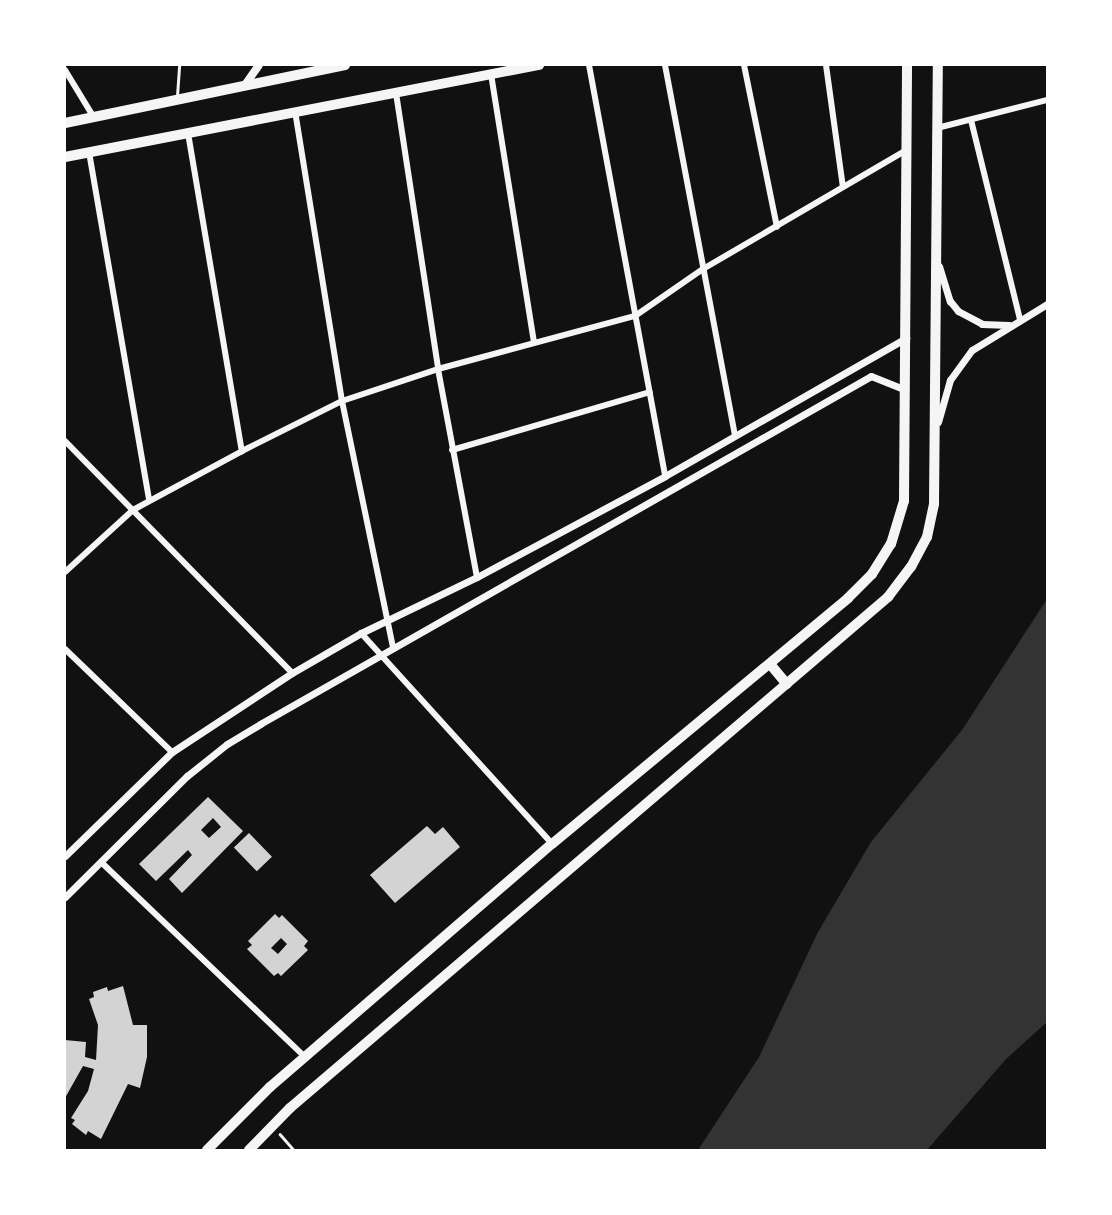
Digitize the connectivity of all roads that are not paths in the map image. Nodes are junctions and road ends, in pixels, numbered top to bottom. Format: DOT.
graph roads {
  1 [pos="179,65"];
  2 [pos="259,65"];
  3 [pos="345,65"];
  4 [pos="539,65"];
  5 [pos="589,65"];
  6 [pos="665,65"];
  7 [pos="744,65"];
  8 [pos="826,65"];
  9 [pos="907,65"];
  10 [pos="938,65"];
  11 [pos="65,70"];
  12 [pos="491,74"];
  13 [pos="245,85"];
  14 [pos="396,93"];
  15 [pos="177,99"];
  16 [pos="1047,100"];
  17 [pos="295,111"];
  18 [pos="93,116"];
  19 [pos="971,120"];
  20 [pos="65,123"];
  21 [pos="937,128"];
  22 [pos="188,133"];
  23 [pos="905,151"];
  24 [pos="89,152"];
  25 [pos="65,157"];
  26 [pos="844,187"];
  27 [pos="777,227"];
  28 [pos="934,251"];
  29 [pos="703,269"];
  30 [pos="1047,304"];
  31 [pos="635,316"];
  32 [pos="1020,319"];
  33 [pos="1009,325"];
  34 [pos="906,338"];
  35 [pos="534,343"];
  36 [pos="438,369"];
  37 [pos="905,390"];
  38 [pos="650,392"];
  39 [pos="342,401"];
  40 [pos="735,435"];
  41 [pos="934,440"];
  42 [pos="65,441"];
  43 [pos="452,450"];
  44 [pos="242,451"];
  45 [pos="665,476"];
  46 [pos="149,500"];
  47 [pos="133,510"];
  48 [pos="65,572"];
  49 [pos="477,577"];
  50 [pos="387,621"];
  51 [pos="361,633"];
  52 [pos="393,647"];
  53 [pos="65,649"];
  54 [pos="380,655"];
  55 [pos="770,664"];
  56 [pos="292,673"];
  57 [pos="787,684"];
  58 [pos="172,752"];
  59 [pos="552,844"];
  60 [pos="65,856"];
  61 [pos="101,862"];
  62 [pos="65,897"];
  63 [pos="305,1057"];
  64 [pos="207,1150"];
  65 [pos="249,1150"];
  1 -- 15 [label="lane"];
  2 -- 13 [label="main road"];
  3 -- 13 [label="main road"];
  4 -- 12 [label="main road"];
  5 -- 31 [label="street"];
  6 -- 29 [label="street"];
  7 -- 27 [label="street"];
  8 -- 26 [label="street"];
  9 -- 23 [label="main road"];
  10 -- 21 [label="main road"];
  11 -- 18 [label="street"];
  12 -- 14 [label="main road"];
  12 -- 35 [label="street"];
  13 -- 15 [label="main road"];
  14 -- 17 [label="main road"];
  14 -- 36 [label="street"];
  15 -- 18 [label="main road"];
  16 -- 19 [label="street"];
  17 -- 22 [label="main road"];
  17 -- 39 [label="street"];
  18 -- 20 [label="main road"];
  19 -- 21 [label="street"];
  19 -- 32 [label="street"];
  21 -- 28 [label="main road"];
  22 -- 24 [label="main road"];
  22 -- 44 [label="street"];
  23 -- 26 [label="street"];
  23 -- 34 [label="main road"];
  24 -- 25 [label="main road"];
  24 -- 46 [label="street"];
  26 -- 27 [label="street"];
  27 -- 29 [label="street"];
  28 -- 33 [label="street"];
  28 -- 41 [label="main road"];
  29 -- 31 [label="street"];
  29 -- 40 [label="street"];
  30 -- 32 [label="street"];
  31 -- 35 [label="street"];
  31 -- 38 [label="street"];
  32 -- 33 [label="street"];
  33 -- 41 [label="street"];
  34 -- 37 [label="main road"];
  34 -- 40 [label="street"];
  35 -- 36 [label="street"];
  36 -- 39 [label="street"];
  36 -- 43 [label="street"];
  37 -- 52 [label="street"];
  37 -- 55 [label="main road"];
  38 -- 43 [label="street"];
  38 -- 45 [label="street"];
  39 -- 44 [label="street"];
  39 -- 50 [label="street"];
  40 -- 45 [label="street"];
  41 -- 57 [label="main road"];
  42 -- 47 [label="street"];
  43 -- 49 [label="street"];
  44 -- 46 [label="street"];
  45 -- 49 [label="street"];
  46 -- 47 [label="street"];
  47 -- 48 [label="street"];
  47 -- 56 [label="street"];
  49 -- 50 [label="street"];
  50 -- 51 [label="street"];
  50 -- 52 [label="street"];
  51 -- 54 [label="street"];
  51 -- 56 [label="street"];
  52 -- 54 [label="street"];
  53 -- 58 [label="street"];
  54 -- 59 [label="street"];
  54 -- 61 [label="street"];
  55 -- 57 [label="main road"];
  55 -- 59 [label="main road"];
  56 -- 58 [label="street"];
  57 -- 65 [label="main road"];
  58 -- 60 [label="street"];
  59 -- 63 [label="main road"];
  61 -- 62 [label="street"];
  61 -- 63 [label="street"];
  63 -- 64 [label="main road"];
}
